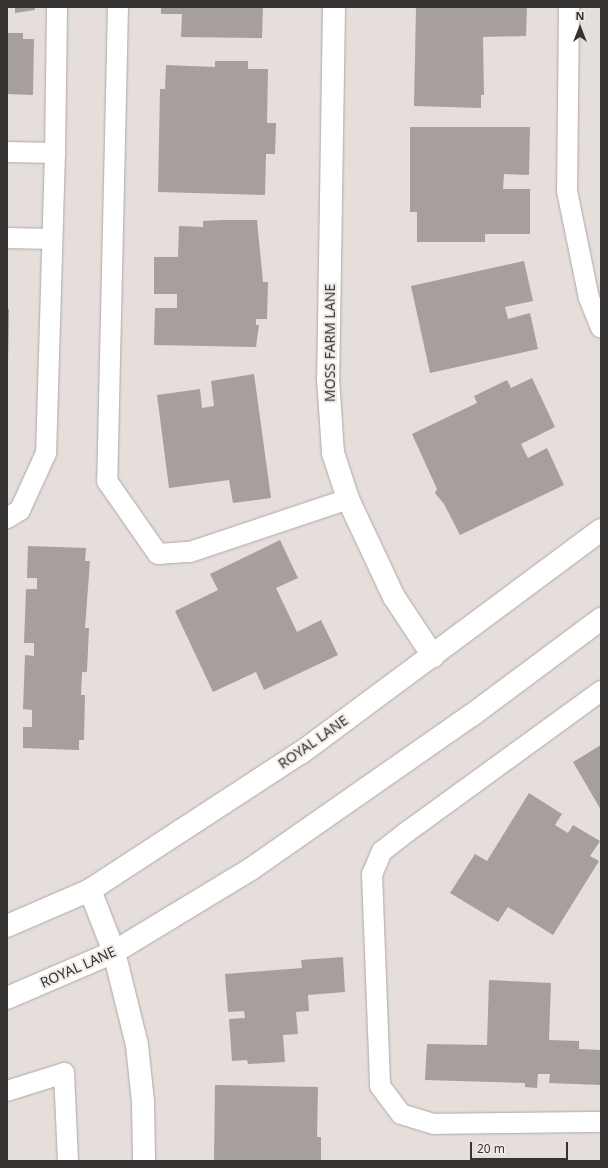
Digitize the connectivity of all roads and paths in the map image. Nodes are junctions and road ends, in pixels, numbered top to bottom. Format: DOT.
graph roads {
  1 [pos="57,7"];
  2 [pos="118,7"];
  3 [pos="334,7"];
  4 [pos="569,7"];
  5 [pos="7,152"];
  6 [pos="55,153"];
  7 [pos="7,238"];
  8 [pos="52,239"];
  9 [pos="601,328"];
  10 [pos="348,499"];
  11 [pos="7,518"];
  12 [pos="601,530"];
  13 [pos="601,619"];
  14 [pos="433,656"];
  15 [pos="601,691"];
  16 [pos="90,890"];
  17 [pos="7,926"];
  18 [pos="114,952"];
  19 [pos="7,998"];
  20 [pos="7,1091"];
  21 [pos="601,1122"];
  22 [pos="68,1161"];
  23 [pos="144,1161"];
  1 -- 6 [label="lane"];
  2 -- 10 [label="lane"];
  3 -- 10 [label="main road, MOSS FARM LANE"];
  4 -- 9 [label="lane"];
  5 -- 6 [label="lane"];
  6 -- 8 [label="lane"];
  7 -- 8 [label="lane"];
  8 -- 11 [label="lane"];
  10 -- 14 [label="main road, MOSS FARM LANE"];
  12 -- 14 [label="main road, ROYAL LANE"];
  13 -- 18 [label="main road, ROYAL LANE"];
  14 -- 16 [label="main road, ROYAL LANE"];
  15 -- 21 [label="lane"];
  16 -- 17 [label="main road, ROYAL LANE"];
  16 -- 18 [label="main road"];
  18 -- 19 [label="main road, ROYAL LANE"];
  18 -- 23 [label="main road"];
  20 -- 22 [label="lane"];
}
